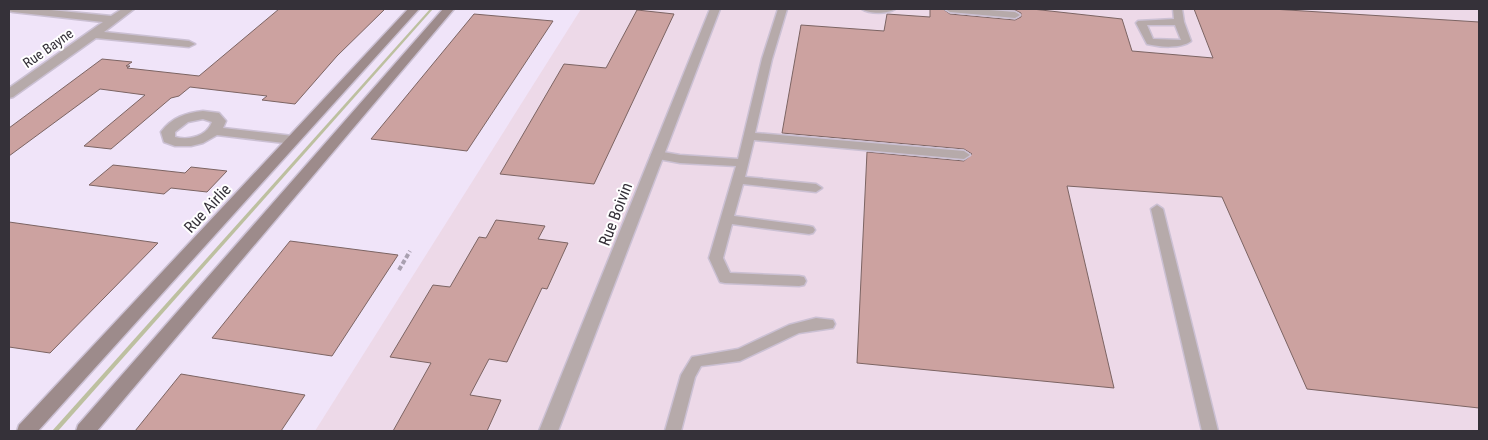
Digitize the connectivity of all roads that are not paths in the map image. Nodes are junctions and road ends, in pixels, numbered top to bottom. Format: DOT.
graph roads {
  1 [pos="13,9"];
  2 [pos="129,9"];
  3 [pos="414,9"];
  4 [pos="450,9"];
  5 [pos="714,9"];
  6 [pos="782,9"];
  7 [pos="867,9"];
  8 [pos="890,9"];
  9 [pos="950,9"];
  10 [pos="1177,9"];
  11 [pos="1014,15"];
  12 [pos="113,20"];
  13 [pos="1179,22"];
  14 [pos="94,34"];
  15 [pos="189,44"];
  16 [pos="9,94"];
  17 [pos="214,131"];
  18 [pos="750,136"];
  19 [pos="293,140"];
  20 [pos="657,154"];
  21 [pos="964,155"];
  22 [pos="743,164"];
  23 [pos="738,180"];
  24 [pos="816,188"];
  25 [pos="1157,208"];
  26 [pos="727,219"];
  27 [pos="809,230"];
  28 [pos="799,281"];
  29 [pos="828,324"];
  30 [pos="26,431"];
  31 [pos="85,431"];
  32 [pos="548,431"];
  33 [pos="673,431"];
  34 [pos="1210,431"];
  1 -- 12 [label="street"];
  2 -- 12 [label="street, Rue Bayne"];
  3 -- 19 [label="main road, Rue Airlie"];
  4 -- 31 [label="main road"];
  5 -- 20 [label="street, Rue Boivin"];
  6 -- 18 [label="lane"];
  7 -- 8 [label="lane"];
  9 -- 11 [label="lane"];
  10 -- 13 [label="lane"];
  12 -- 14 [label="street, Rue Bayne"];
  14 -- 15 [label="street"];
  14 -- 16 [label="street, Rue Bayne"];
  17 -- 19 [label="street"];
  18 -- 21 [label="lane"];
  18 -- 22 [label="lane"];
  19 -- 30 [label="main road, Rue Airlie"];
  20 -- 22 [label="lane"];
  20 -- 32 [label="street, Rue Boivin"];
  22 -- 23 [label="lane"];
  23 -- 24 [label="lane"];
  23 -- 26 [label="lane"];
  25 -- 34 [label="lane"];
  26 -- 27 [label="lane"];
  26 -- 28 [label="lane"];
  29 -- 33 [label="lane"];
}
